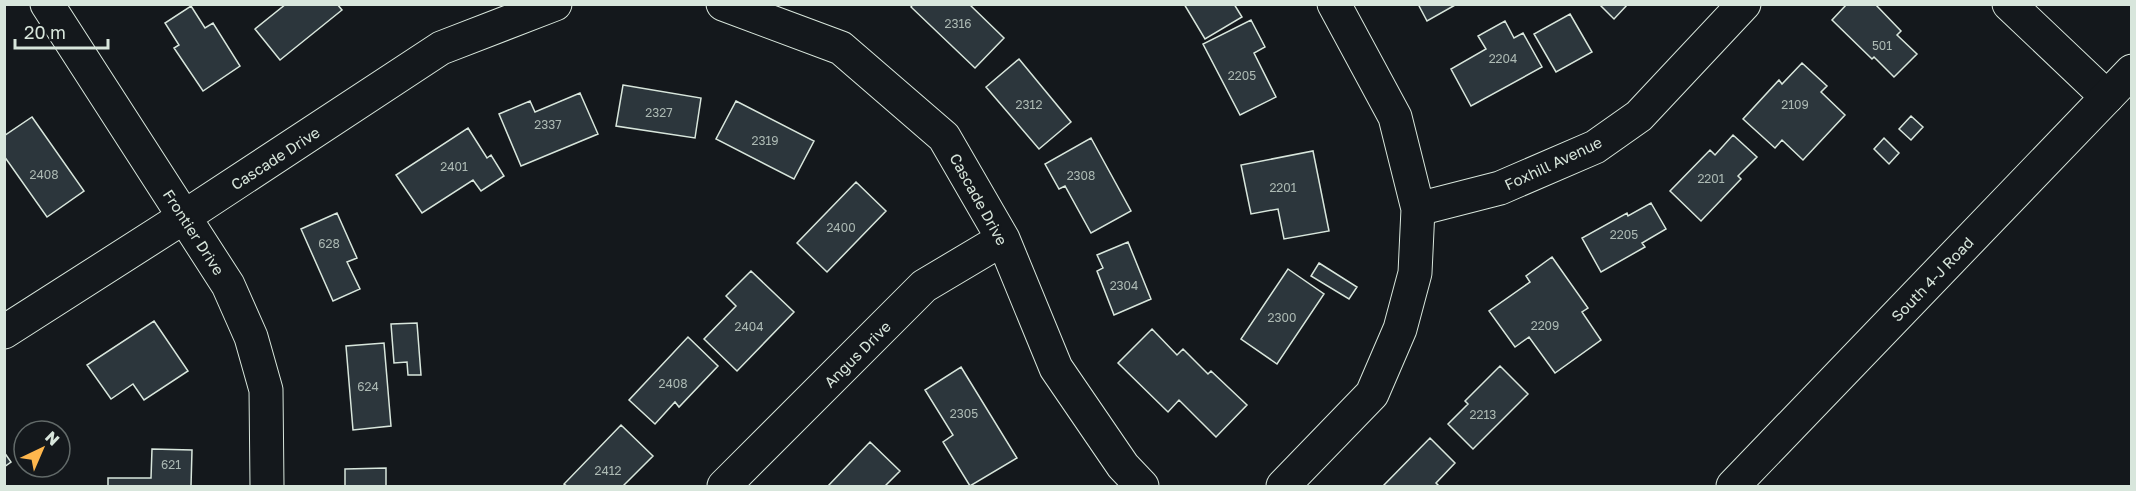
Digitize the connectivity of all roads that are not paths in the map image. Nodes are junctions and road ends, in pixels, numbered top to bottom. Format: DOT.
graph roads {
  1 [pos="46,4"];
  2 [pos="555,4"];
  3 [pos="723,4"];
  4 [pos="1334,4"];
  5 [pos="1744,4"];
  6 [pos="2009,4"];
  7 [pos="2132,71"];
  8 [pos="2106,97"];
  9 [pos="1418,209"];
  10 [pos="184,217"];
  11 [pos="1003,239"];
  12 [pos="4,332"];
  13 [pos="267,486"];
  14 [pos="724,486"];
  15 [pos="1142,486"];
  16 [pos="1283,486"];
  17 [pos="1733,486"];
  1 -- 10 [label="street, Frontier Drive"];
  2 -- 10 [label="street, Cascade Drive"];
  3 -- 11 [label="street, Cascade Drive"];
  4 -- 9 [label="street"];
  5 -- 9 [label="street, Foxhill Avenue"];
  6 -- 8 [label="street"];
  7 -- 8 [label="street, South 4-J Road"];
  8 -- 17 [label="street, South 4-J Road"];
  9 -- 16 [label="street"];
  10 -- 12 [label="street, Cascade Drive"];
  10 -- 13 [label="street, Frontier Drive"];
  11 -- 14 [label="street, Angus Drive"];
  11 -- 15 [label="street, Cascade Drive"];
}
